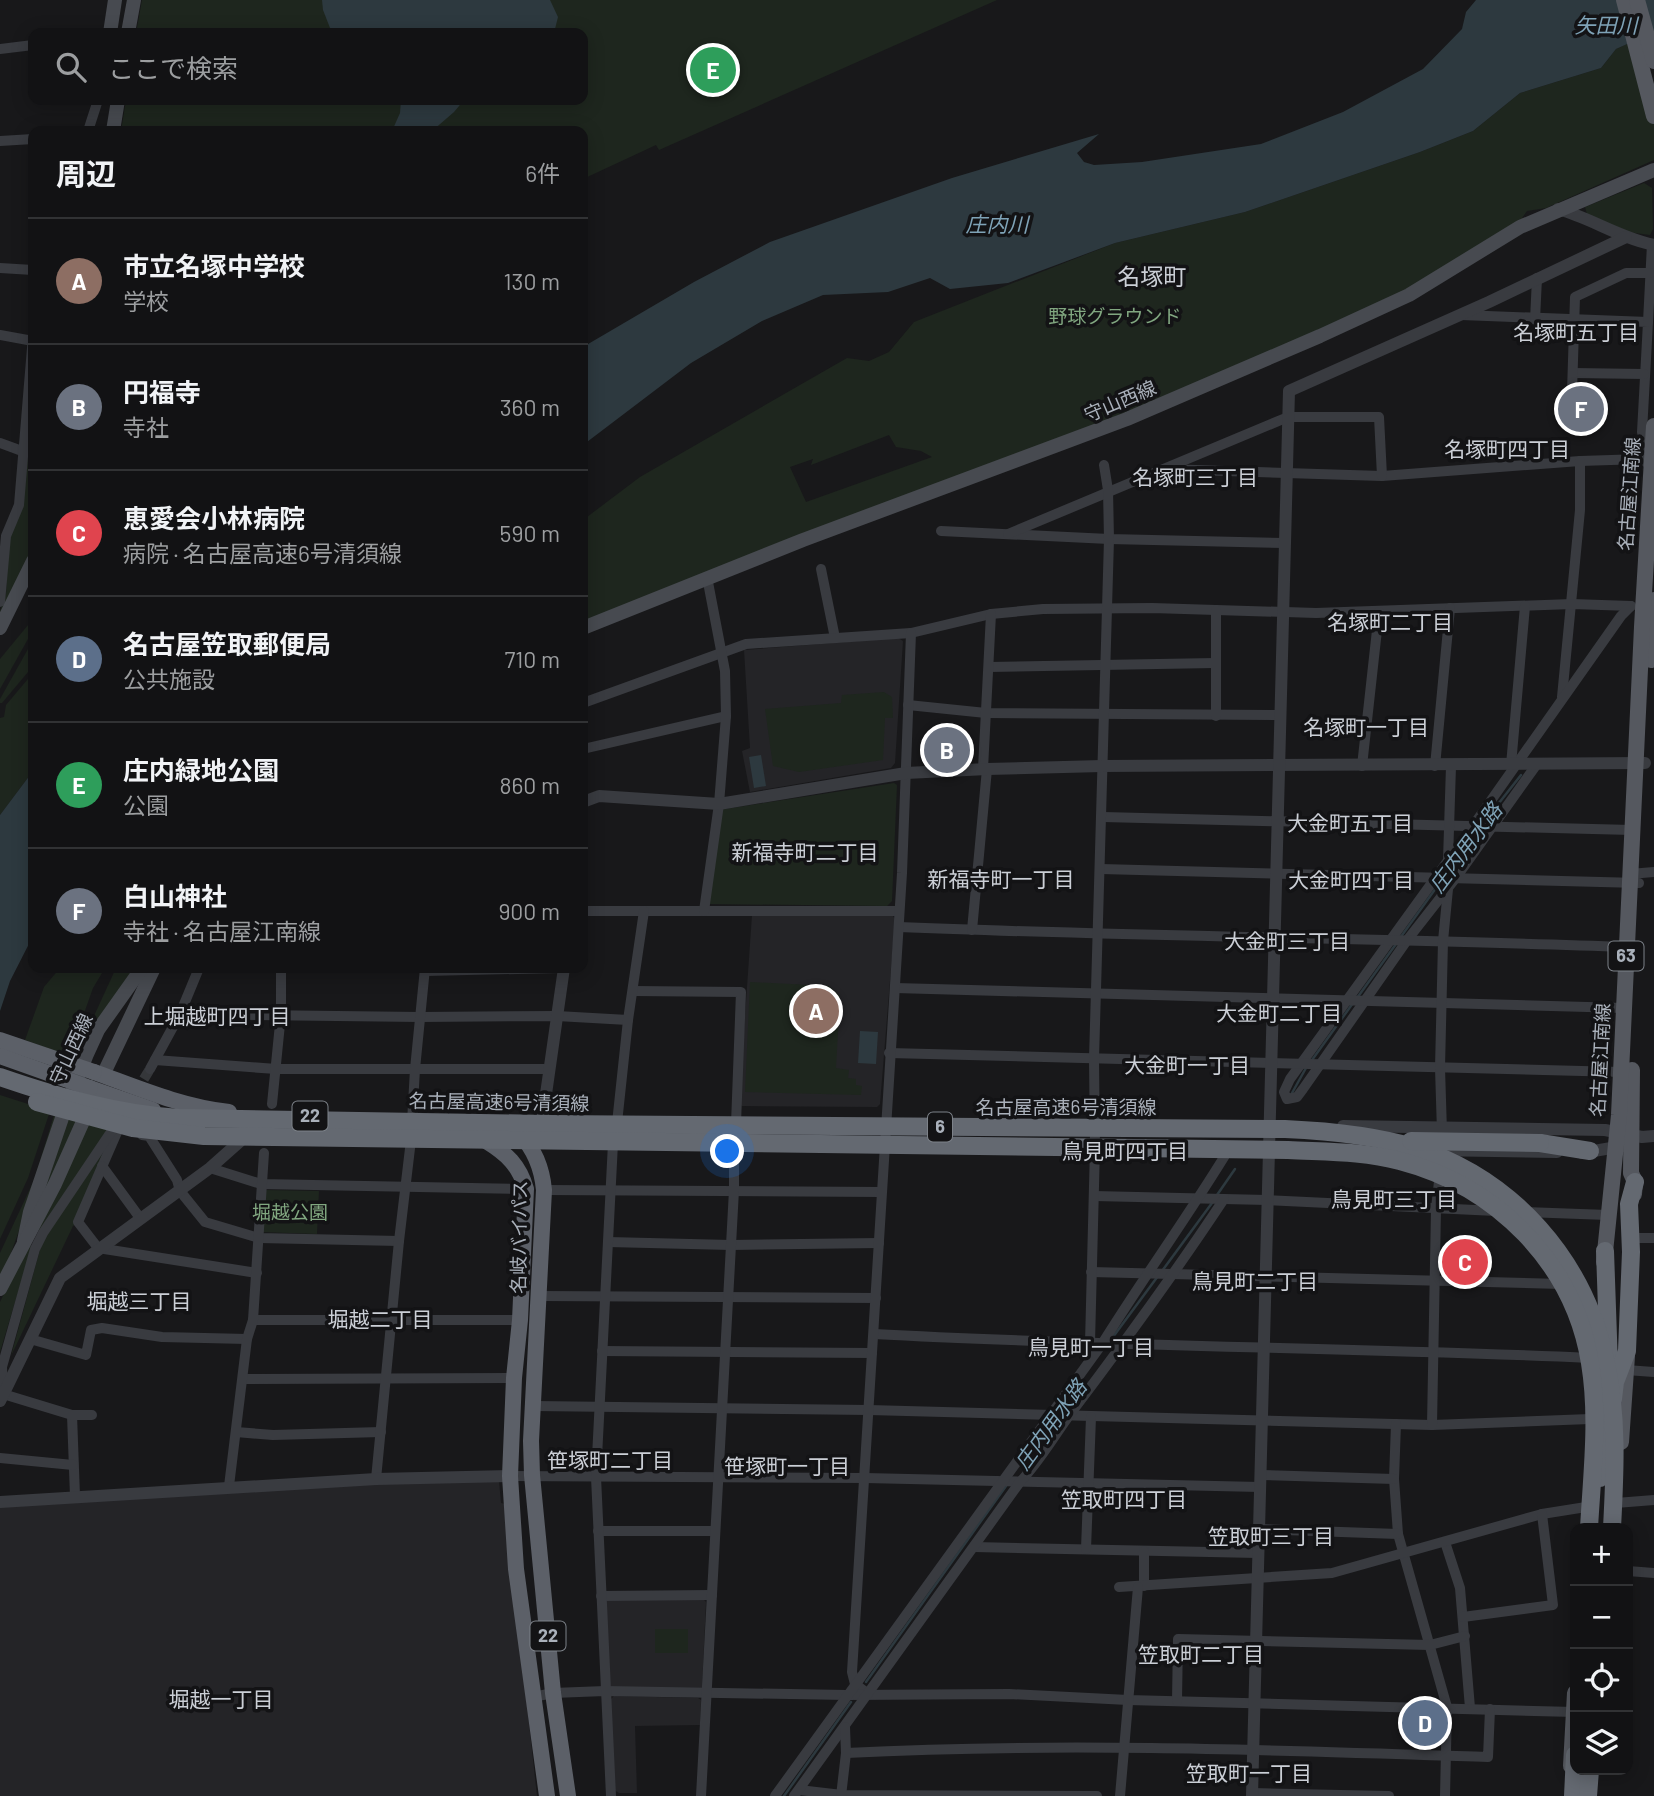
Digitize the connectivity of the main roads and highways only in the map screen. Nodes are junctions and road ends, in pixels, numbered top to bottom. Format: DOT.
graph roads {
  1 [pos="112,0"];
  2 [pos="134,0"];
  3 [pos="1624,0"];
  4 [pos="1637,0"];
  5 [pos="110,28"];
  6 [pos="129,28"];
  7 [pos="1654,61"];
  8 [pos="109,105"];
  9 [pos="117,105"];
  10 [pos="1654,116"];
  11 [pos="113,126"];
  12 [pos="114,126"];
  13 [pos="1654,170"];
  14 [pos="1654,426"];
  15 [pos="28,571"];
  16 [pos="1647,601"];
  17 [pos="588,625"];
  18 [pos="0,628"];
  19 [pos="1643,760"];
  20 [pos="1638,877"];
  21 [pos="138,973"];
  22 [pos="151,973"];
  23 [pos="0,1040"];
  24 [pos="0,1056"];
  25 [pos="99,1073"];
  26 [pos="0,1077"];
  27 [pos="0,1089"];
  28 [pos="93,1089"];
  29 [pos="479,1121"];
  30 [pos="1150,1122"];
  31 [pos="1631,1139"];
  32 [pos="540,1140"];
  33 [pos="486,1141"];
  34 [pos="565,1143"];
  35 [pos="878,1145"];
  36 [pos="1590,1151"];
  37 [pos="1635,1182"];
  38 [pos="1611,1189"];
  39 [pos="24,1241"];
  40 [pos="1605,1251"];
  41 [pos="0,1289"];
  42 [pos="1607,1444"];
  43 [pos="1587,1523"];
  44 [pos="1587,1523"];
  45 [pos="1598,1523"];
  46 [pos="1604,1523"];
  47 [pos="1613,1523"];
  48 [pos="1614,1523"];
  49 [pos="1572,1775"];
  50 [pos="1573,1775"];
  51 [pos="1582,1775"];
  52 [pos="1590,1775"];
  53 [pos="1597,1775"];
  54 [pos="547,1796"];
  55 [pos="568,1796"];
  56 [pos="1571,1796"];
  57 [pos="1580,1796"];
  58 [pos="1588,1796"];
  59 [pos="1595,1796"];
  1 -- 5 [label="main road"];
  2 -- 6 [label="main road"];
  3 -- 10 [label="main road"];
  4 -- 7 [label="main road"];
  8 -- 11 [label="main road"];
  9 -- 12 [label="main road"];
  13 -- 17 [label="main road, 守山西線"];
  14 -- 16 [label="main road, 名古屋江南線 / 63"];
  15 -- 18 [label="main road"];
  16 -- 19 [label="main road, 名古屋江南線 / 63"];
  19 -- 20 [label="main road, 名古屋江南線 / 63"];
  19 -- 20 [label="main road, 名古屋江南線 / 63"];
  20 -- 31 [label="main road, 名古屋江南線 / 63"];
  20 -- 31 [label="main road, 名古屋江南線 / 63"];
  21 -- 39 [label="main road, 守山西線"];
  22 -- 25 [label="main road"];
  23 -- 25 [label="highway, 22, bridge"];
  24 -- 28 [label="highway, 22, bridge"];
  25 -- 29 [label="highway, 22"];
  26 -- 29 [label="highway, 名古屋高速6号清須線 / 6, bridge"];
  27 -- 35 [label="highway, 名古屋高速6号清須線 / 6, bridge"];
  28 -- 33 [label="highway, 22"];
  28 -- 39 [label="main road"];
  29 -- 30 [label="highway, bridge"];
  29 -- 32 [label="highway, 22"];
  29 -- 47 [label="highway, 名古屋高速6号清須線 / 6, bridge"];
  31 -- 37 [label="main road, 名古屋江南線 / 63"];
  31 -- 38 [label="main road, 名古屋江南線 / 63"];
  32 -- 33 [label="highway"];
  32 -- 34 [label="highway"];
  32 -- 55 [label="highway, 名岐バイパス / 22"];
  33 -- 54 [label="highway, 名岐バイパス / 22"];
  35 -- 36 [label="highway, bridge"];
  35 -- 43 [label="highway, 名古屋高速6号清須線 / 6, bridge"];
  36 -- 38 [label="main road"];
  37 -- 42 [label="highway"];
  37 -- 48 [label="main road, 名古屋江南線 / 63"];
  38 -- 40 [label="main road, 名古屋江南線 / 63"];
  39 -- 41 [label="main road"];
  40 -- 42 [label="highway"];
  40 -- 44 [label="main road, 名古屋江南線 / 63"];
  42 -- 45 [label="highway"];
  42 -- 46 [label="highway"];
  49 -- 56 [label="main road"];
  50 -- 56 [label="highway"];
  51 -- 57 [label="highway"];
  52 -- 58 [label="highway"];
  53 -- 59 [label="highway"];
}
